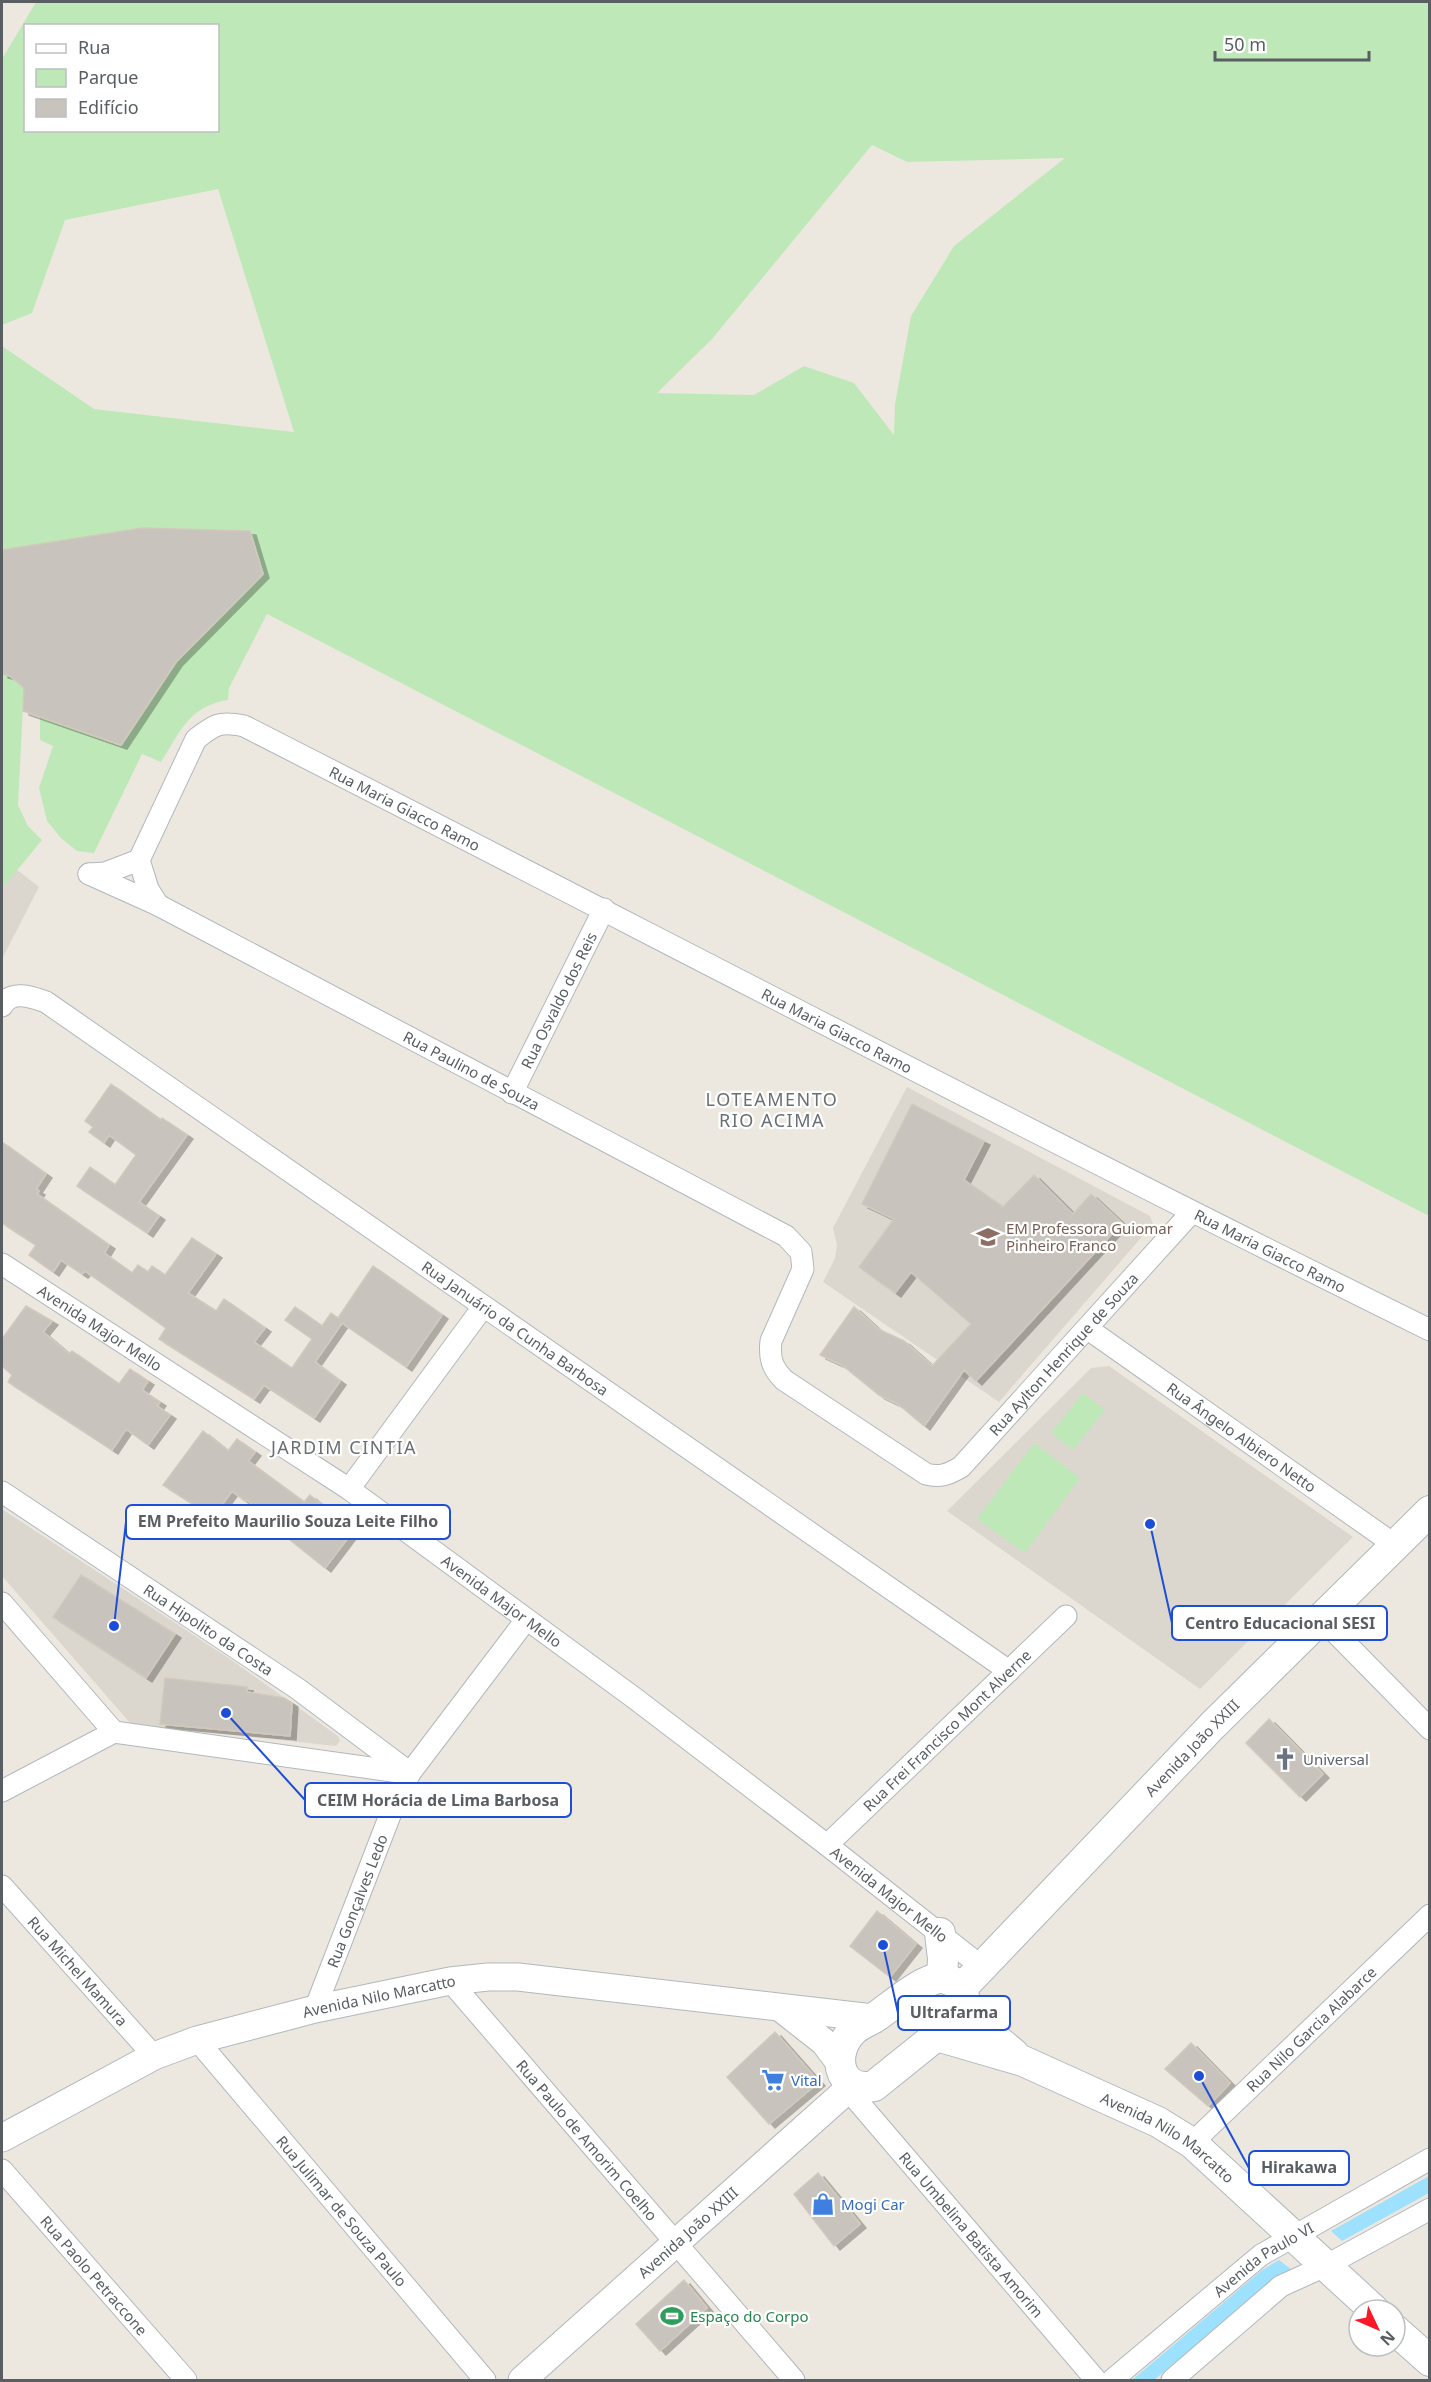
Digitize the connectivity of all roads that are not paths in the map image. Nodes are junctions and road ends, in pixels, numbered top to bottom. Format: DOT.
graph roads {
  1 [pos="139,860"];
  2 [pos="158,905"];
  3 [pos="604,909"];
  4 [pos="9,1001"];
  5 [pos="512,1093"];
  6 [pos="1191,1213"];
  7 [pos="2,1264"];
  8 [pos="483,1306"];
  9 [pos="1088,1329"];
  10 [pos="1430,1330"];
  11 [pos="926,1474"];
  12 [pos="349,1489"];
  13 [pos="2,1492"];
  14 [pos="1430,1511"];
  15 [pos="1395,1545"];
  16 [pos="2,1602"];
  17 [pos="1066,1616"];
  18 [pos="1321,1618"];
  19 [pos="526,1620"];
  20 [pos="1010,1671"];
  21 [pos="1430,1729"];
  22 [pos="114,1732"];
  23 [pos="410,1773"];
  24 [pos="2,1791"];
  25 [pos="827,1845"];
  26 [pos="2,1886"];
  27 [pos="1430,1915"];
  28 [pos="940,1933"];
  29 [pos="982,1967"];
  30 [pos="450,1982"];
  31 [pos="954,1992"];
  32 [pos="315,2009"];
  33 [pos="782,2009"];
  34 [pos="873,2018"];
  35 [pos="937,2036"];
  36 [pos="197,2040"];
  37 [pos="153,2056"];
  38 [pos="1023,2061"];
  39 [pos="847,2079"];
  40 [pos="2,2138"];
  41 [pos="1192,2144"];
  42 [pos="1430,2159"];
  43 [pos="2,2170"];
  44 [pos="1430,2209"];
  45 [pos="1293,2236"];
  46 [pos="675,2243"];
  47 [pos="1325,2266"];
  48 [pos="1361,2298"];
  49 [pos="1407,2341"];
  50 [pos="1430,2361"];
  51 [pos="186,2380"];
  52 [pos="484,2380"];
  53 [pos="522,2380"];
  54 [pos="794,2380"];
  55 [pos="1096,2380"];
  56 [pos="1112,2380"];
  57 [pos="1172,2380"];
  1 -- 2 [label="street"];
  1 -- 2 [label="street, Rua Paulino de Souza"];
  1 -- 3 [label="street, Rua Maria Giacco Ramo"];
  2 -- 5 [label="street, Rua Paulino de Souza"];
  3 -- 5 [label="street, Rua Osvaldo dos Reis"];
  3 -- 6 [label="street, Rua Maria Giacco Ramo"];
  4 -- 8 [label="street, Rua Januário da Cunha Barbosa"];
  5 -- 11 [label="street, Rua Paulino de Souza"];
  6 -- 9 [label="street, Rua Aylton Henrique de Souza"];
  6 -- 10 [label="street, Rua Maria Giacco Ramo"];
  7 -- 12 [label="street, Avenida Major Mello"];
  8 -- 12 [label="street"];
  8 -- 20 [label="street, Rua Januário da Cunha Barbosa"];
  9 -- 11 [label="street, Rua Aylton Henrique de Souza"];
  9 -- 15 [label="street, Rua Ângelo Albiero Netto"];
  12 -- 19 [label="street, Avenida Major Mello"];
  13 -- 23 [label="street, Rua Hipolito da Costa"];
  14 -- 15 [label="main road, Avenida João XXIII"];
  15 -- 18 [label="main road, Avenida João XXIII"];
  16 -- 22 [label="street"];
  17 -- 20 [label="street, Rua Frei Francisco Mont Alverne"];
  18 -- 21 [label="street"];
  18 -- 29 [label="main road, Avenida João XXIII"];
  19 -- 23 [label="street, Rua Gonçalves Ledo"];
  19 -- 25 [label="street, Avenida Major Mello"];
  20 -- 25 [label="street, Rua Frei Francisco Mont Alverne"];
  22 -- 23 [label="street"];
  22 -- 24 [label="street"];
  23 -- 32 [label="street, Rua Gonçalves Ledo"];
  25 -- 28 [label="street, Avenida Major Mello"];
  26 -- 37 [label="street, Rua Michel Mamura"];
  27 -- 41 [label="street, Rua Nilo Garcia Alabarce"];
  28 -- 29 [label="street, Avenida Major Mello"];
  28 -- 31 [label="main road"];
  29 -- 31 [label="main road, Avenida João XXIII"];
  30 -- 32 [label="street, Avenida Nilo Marcatto"];
  30 -- 33 [label="street, Avenida Nilo Marcatto"];
  30 -- 46 [label="street, Rua Paulo de Amorim Coelho"];
  31 -- 34 [label="main road, Avenida João XXIII"];
  31 -- 35 [label="main road, Avenida João XXIII"];
  31 -- 38 [label="main road, Avenida Nilo Marcatto"];
  32 -- 36 [label="street, Avenida Nilo Marcatto"];
  33 -- 34 [label="street, Avenida Nilo Marcatto"];
  33 -- 39 [label="street"];
  34 -- 39 [label="main road, Avenida João XXIII"];
  35 -- 38 [label="main road, Avenida Nilo Marcatto"];
  35 -- 39 [label="main road, Avenida João XXIII"];
  36 -- 37 [label="street, Avenida Nilo Marcatto"];
  36 -- 52 [label="street, Rua Julimar de Souza Paulo"];
  37 -- 40 [label="street, Avenida Nilo Marcatto"];
  38 -- 41 [label="main road, Avenida Nilo Marcatto"];
  39 -- 46 [label="street, Avenida João XXIII"];
  39 -- 55 [label="street, Rua Umbelina Batista Amorim"];
  41 -- 45 [label="main road, Avenida Nilo Marcatto"];
  42 -- 45 [label="street, Avenida Paulo VI"];
  43 -- 51 [label="street, Rua Paolo Petraccone"];
  44 -- 47 [label="street"];
  45 -- 47 [label="main road, Avenida Nilo Marcatto"];
  45 -- 56 [label="street, Avenida Paulo VI"];
  46 -- 53 [label="street, Avenida João XXIII"];
  46 -- 54 [label="street, Rua Paulo de Amorim Coelho"];
  47 -- 48 [label="main road, Avenida Nilo Marcatto"];
  47 -- 57 [label="street"];
  49 -- 50 [label="main road"];
}
